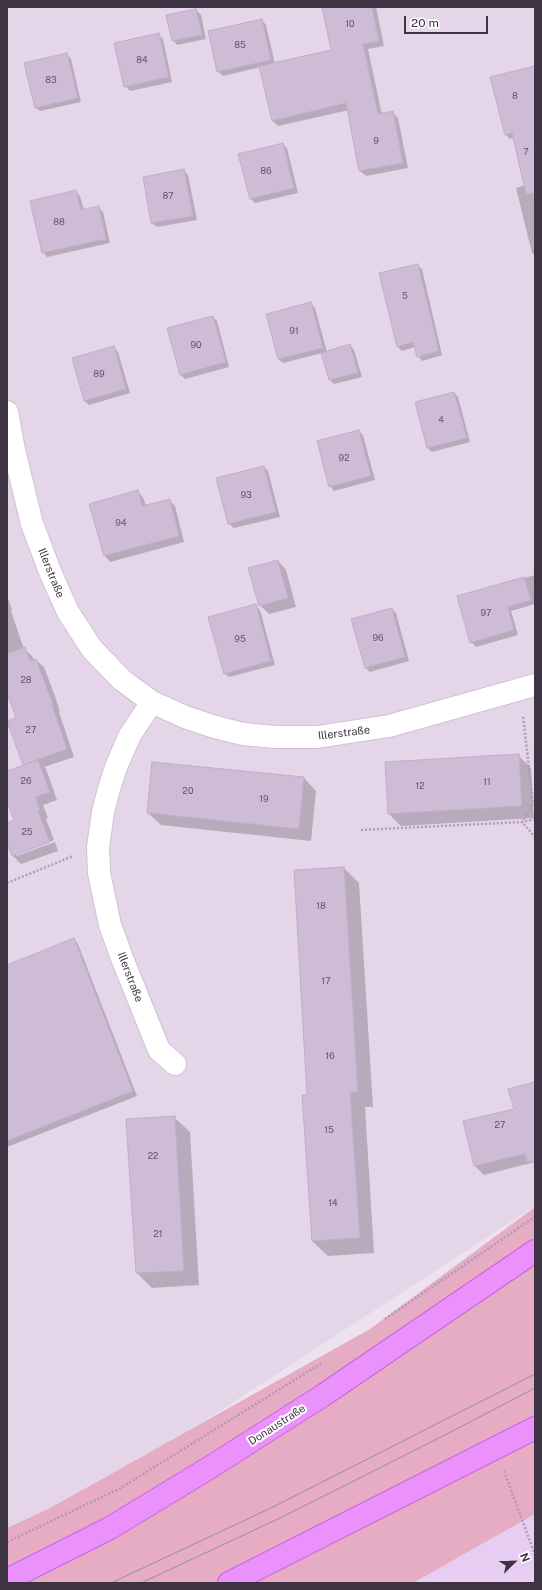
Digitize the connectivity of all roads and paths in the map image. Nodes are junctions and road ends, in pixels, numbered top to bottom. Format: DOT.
graph roads {
  1 [pos="7,412"];
  2 [pos="528,687"];
  3 [pos="152,702"];
  4 [pos="535,819"];
  5 [pos="522,822"];
  6 [pos="361,830"];
  7 [pos="535,837"];
  8 [pos="98,847"];
  9 [pos="7,883"];
  10 [pos="175,1064"];
  11 [pos="535,1217"];
  12 [pos="535,1251"];
  13 [pos="383,1321"];
  14 [pos="327,1359"];
  15 [pos="535,1428"];
  16 [pos="504,1471"];
  17 [pos="7,1542"];
  18 [pos="535,1555"];
  19 [pos="7,1580"];
  20 [pos="229,1583"];
  1 -- 3 [label="street, Illerstraße"];
  2 -- 3 [label="street, Illerstraße"];
  2 -- 5 [label="path"];
  3 -- 8 [label="street, Illerstraße"];
  4 -- 5 [label="path"];
  5 -- 6 [label="path"];
  5 -- 7 [label="path"];
  8 -- 9 [label="path"];
  8 -- 10 [label="street, Illerstraße"];
  11 -- 13 [label="path"];
  12 -- 19 [label="main road, Donaustraße"];
  14 -- 17 [label="path"];
  15 -- 20 [label="main road"];
  16 -- 18 [label="path"];
}
